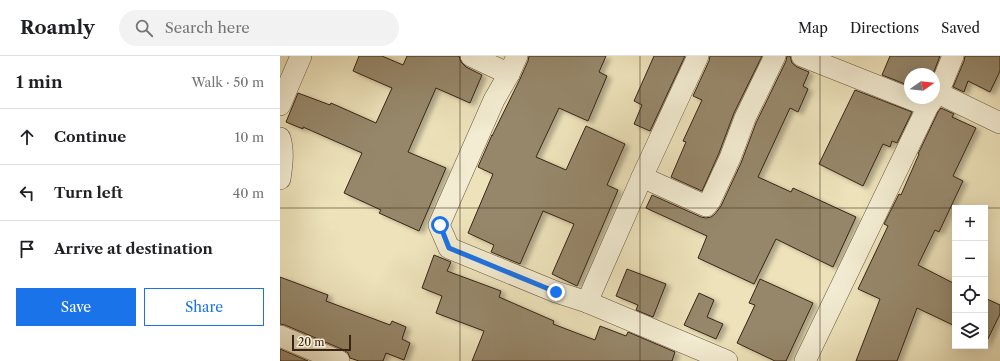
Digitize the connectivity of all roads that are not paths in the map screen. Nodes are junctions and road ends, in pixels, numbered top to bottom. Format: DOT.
graph roads {
  1 [pos="301,56"];
  2 [pos="471,56"];
  3 [pos="698,56"];
  4 [pos="775,56"];
  5 [pos="802,56"];
  6 [pos="953,56"];
  7 [pos="513,65"];
  8 [pos="940,84"];
  9 [pos="904,89"];
  10 [pos="940,101"];
  11 [pos="931,104"];
  12 [pos="280,105"];
  13 [pos="1000,122"];
  14 [pos="280,138"];
  15 [pos="642,176"];
  16 [pos="280,179"];
  17 [pos="587,302"];
  18 [pos="280,336"];
  19 [pos="339,361"];
  20 [pos="728,361"];
  21 [pos="805,361"];
  1 -- 12 [label="street"];
  2 -- 7 [label="street"];
  3 -- 15 [label="street"];
  4 -- 15 [label="street"];
  5 -- 9 [label="street"];
  6 -- 8 [label="street"];
  7 -- 17 [label="street"];
  10 -- 13 [label="street"];
  11 -- 21 [label="street"];
  14 -- 16 [label="street"];
  15 -- 17 [label="street"];
  17 -- 20 [label="street"];
  18 -- 19 [label="street"];
}
